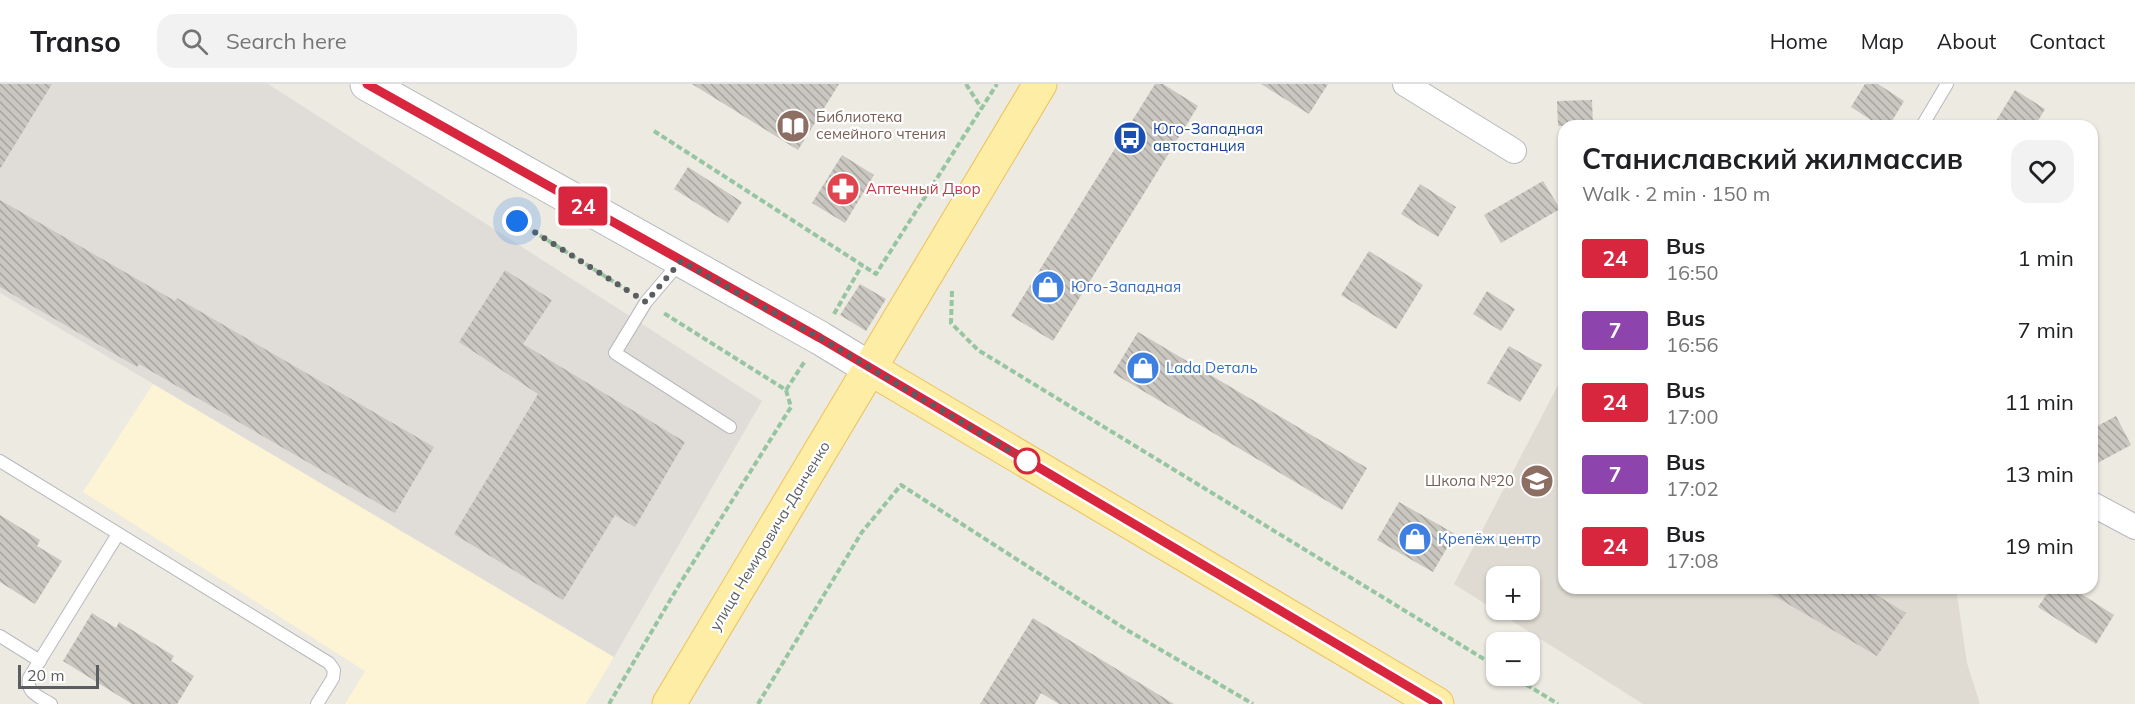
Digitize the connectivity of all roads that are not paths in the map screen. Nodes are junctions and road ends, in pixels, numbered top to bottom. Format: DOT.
graph roads {
  1 [pos="367,84"];
  2 [pos="1040,84"];
  3 [pos="1405,84"];
  4 [pos="1947,84"];
  5 [pos="1926,120"];
  6 [pos="1514,151"];
  7 [pos="681,261"];
  8 [pos="871,369"];
  9 [pos="730,427"];
  10 [pos="0,461"];
  11 [pos="2098,507"];
  12 [pos="2135,527"];
  13 [pos="118,534"];
  14 [pos="0,636"];
  15 [pos="40,661"];
  16 [pos="51,704"];
  17 [pos="317,704"];
  18 [pos="669,704"];
  19 [pos="1437,704"];
  1 -- 7 [label="street"];
  2 -- 8 [label="main road, улица Немировича-Данченко"];
  3 -- 6 [label="street"];
  4 -- 5 [label="lane"];
  7 -- 8 [label="street"];
  7 -- 9 [label="lane"];
  8 -- 18 [label="main road, улица Немировича-Данченко"];
  8 -- 19 [label="main road"];
  10 -- 13 [label="lane"];
  11 -- 12 [label="street"];
  13 -- 15 [label="lane"];
  13 -- 17 [label="lane"];
  14 -- 15 [label="lane"];
  15 -- 16 [label="lane"];
}
